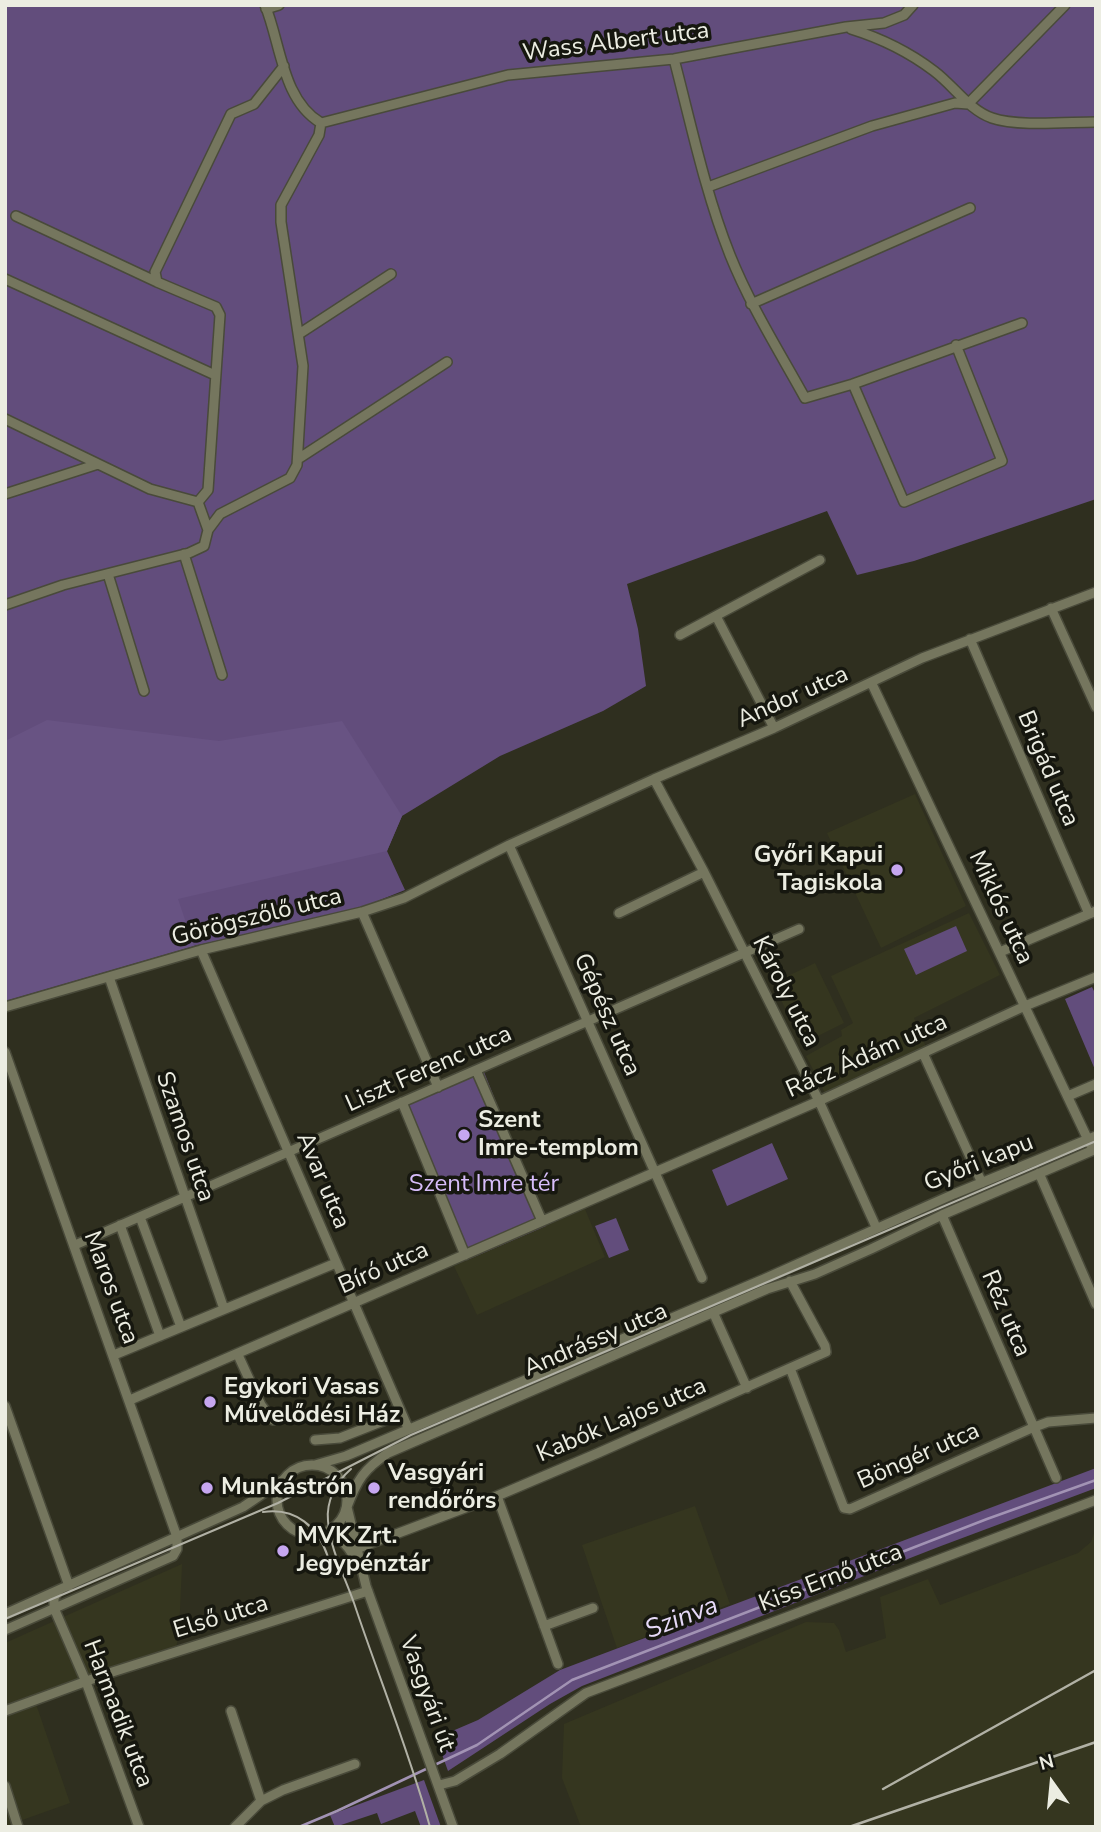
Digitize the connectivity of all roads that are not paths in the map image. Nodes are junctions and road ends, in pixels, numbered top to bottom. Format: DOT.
graph roads {
  1 [pos="279,5"];
  2 [pos="913,5"];
  3 [pos="1065,5"];
  4 [pos="266,7"];
  5 [pos="884,23"];
  6 [pos="846,27"];
  7 [pos="880,38"];
  8 [pos="674,59"];
  9 [pos="284,66"];
  10 [pos="968,104"];
  11 [pos="1096,122"];
  12 [pos="321,123"];
  13 [pos="708,187"];
  14 [pos="970,208"];
  15 [pos="16,216"];
  16 [pos="391,274"];
  17 [pos="5,279"];
  18 [pos="157,282"];
  19 [pos="751,304"];
  20 [pos="1022,323"];
  21 [pos="299,334"];
  22 [pos="956,345"];
  23 [pos="447,362"];
  24 [pos="215,375"];
  25 [pos="853,384"];
  26 [pos="5,418"];
  27 [pos="298,459"];
  28 [pos="98,464"];
  29 [pos="5,494"];
  30 [pos="198,502"];
  31 [pos="208,530"];
  32 [pos="184,554"];
  33 [pos="820,559"];
  34 [pos="108,575"];
  35 [pos="1096,592"];
  36 [pos="5,605"];
  37 [pos="1051,608"];
  38 [pos="716,616"];
  39 [pos="680,635"];
  40 [pos="970,639"];
  41 [pos="222,675"];
  42 [pos="872,684"];
  43 [pos="144,691"];
  44 [pos="1096,707"];
  45 [pos="774,728"];
  46 [pos="654,779"];
  47 [pos="509,845"];
  48 [pos="704,872"];
  49 [pos="362,912"];
  50 [pos="1092,912"];
  51 [pos="619,913"];
  52 [pos="799,929"];
  53 [pos="201,950"];
  54 [pos="1000,952"];
  55 [pos="743,953"];
  56 [pos="109,977"];
  57 [pos="1096,977"];
  58 [pos="1025,1006"];
  59 [pos="5,1007"];
  60 [pos="588,1021"];
  61 [pos="5,1052"];
  62 [pos="923,1053"];
  63 [pos="476,1070"];
  64 [pos="1096,1084"];
  65 [pos="438,1087"];
  66 [pos="1068,1096"];
  67 [pos="819,1101"];
  68 [pos="402,1102"];
  69 [pos="1092,1138"];
  70 [pos="1094,1149"];
  71 [pos="288,1152"];
  72 [pos="654,1172"];
  73 [pos="1039,1173"];
  74 [pos="982,1183"];
  75 [pos="185,1197"];
  76 [pos="942,1215"];
  77 [pos="140,1217"];
  78 [pos="542,1221"];
  79 [pos="120,1225"];
  80 [pos="876,1227"];
  81 [pos="886,1243"];
  82 [pos="75,1245"];
  83 [pos="465,1255"];
  84 [pos="336,1262"];
  85 [pos="702,1278"];
  86 [pos="790,1281"];
  87 [pos="354,1303"];
  88 [pos="1096,1304"];
  89 [pos="224,1309"];
  90 [pos="713,1312"];
  91 [pos="181,1327"];
  92 [pos="160,1336"];
  93 [pos="114,1355"];
  94 [pos="238,1355"];
  95 [pos="790,1368"];
  96 [pos="747,1388"];
  97 [pos="130,1400"];
  98 [pos="5,1406"];
  99 [pos="400,1410"];
  100 [pos="1096,1418"];
  101 [pos="273,1420"];
  102 [pos="406,1427"];
  103 [pos="1032,1428"];
  104 [pos="316,1440"];
  105 [pos="315,1465"];
  106 [pos="1056,1478"];
  107 [pos="283,1480"];
  108 [pos="497,1496"];
  109 [pos="1096,1500"];
  110 [pos="346,1507"];
  111 [pos="312,1534"];
  112 [pos="177,1537"];
  113 [pos="356,1549"];
  114 [pos="362,1574"];
  115 [pos="69,1586"];
  116 [pos="58,1591"];
  117 [pos="368,1591"];
  118 [pos="593,1608"];
  119 [pos="56,1613"];
  120 [pos="5,1614"];
  121 [pos="544,1626"];
  122 [pos="5,1630"];
  123 [pos="558,1664"];
  124 [pos="86,1682"];
  125 [pos="5,1711"];
  126 [pos="231,1711"];
  127 [pos="355,1763"];
  128 [pos="439,1785"];
  129 [pos="5,1786"];
  130 [pos="261,1801"];
  131 [pos="18,1827"];
  132 [pos="139,1827"];
  133 [pos="235,1827"];
  134 [pos="453,1827"];
  1 -- 4 [label="street"];
  2 -- 5 [label="street, Wass Albert utca"];
  3 -- 10 [label="street"];
  4 -- 9 [label="street"];
  5 -- 6 [label="street, Wass Albert utca"];
  5 -- 7 [label="street"];
  6 -- 7 [label="street"];
  6 -- 8 [label="street, Wass Albert utca"];
  7 -- 10 [label="street"];
  8 -- 12 [label="street, Wass Albert utca"];
  8 -- 13 [label="street"];
  9 -- 12 [label="street"];
  9 -- 18 [label="street"];
  10 -- 11 [label="street"];
  10 -- 13 [label="street"];
  12 -- 21 [label="street"];
  13 -- 19 [label="street"];
  14 -- 19 [label="street"];
  15 -- 18 [label="street"];
  16 -- 21 [label="street"];
  17 -- 24 [label="street"];
  18 -- 24 [label="street"];
  19 -- 25 [label="street"];
  20 -- 22 [label="street"];
  21 -- 27 [label="street"];
  22 -- 25 [label="street"];
  22 -- 25 [label="street"];
  23 -- 27 [label="street"];
  24 -- 30 [label="street"];
  26 -- 28 [label="street"];
  27 -- 31 [label="street"];
  28 -- 29 [label="street"];
  28 -- 30 [label="street"];
  30 -- 31 [label="street"];
  31 -- 32 [label="street"];
  32 -- 34 [label="street"];
  32 -- 41 [label="street"];
  33 -- 38 [label="street"];
  34 -- 36 [label="street"];
  34 -- 43 [label="street"];
  35 -- 37 [label="street, Andor utca"];
  37 -- 40 [label="street, Andor utca"];
  37 -- 44 [label="street"];
  38 -- 39 [label="street"];
  38 -- 45 [label="street"];
  40 -- 42 [label="street, Andor utca"];
  40 -- 50 [label="street, Brigád utca"];
  42 -- 45 [label="street, Andor utca"];
  42 -- 54 [label="street, Miklós utca"];
  45 -- 46 [label="street, Andor utca"];
  46 -- 47 [label="street, Andor utca"];
  46 -- 48 [label="street, Károly utca"];
  47 -- 49 [label="street, Görögszőlő utca"];
  47 -- 60 [label="street, Gépész utca"];
  48 -- 51 [label="street"];
  48 -- 55 [label="street, Károly utca"];
  49 -- 53 [label="street, Görögszőlő utca"];
  49 -- 65 [label="street"];
  50 -- 54 [label="street"];
  52 -- 55 [label="street, Liszt Ferenc utca"];
  53 -- 56 [label="street, Görögszőlő utca"];
  53 -- 71 [label="street, Avar utca"];
  54 -- 58 [label="street, Miklós utca"];
  55 -- 60 [label="street, Liszt Ferenc utca"];
  55 -- 67 [label="street, Károly utca"];
  56 -- 59 [label="street, Görögszőlő utca"];
  56 -- 75 [label="street, Szamos utca"];
  57 -- 58 [label="street, Rácz Ádám utca"];
  58 -- 62 [label="street, Rácz Ádám utca"];
  58 -- 66 [label="street, Miklós utca"];
  60 -- 63 [label="street, Liszt Ferenc utca"];
  60 -- 72 [label="street, Gépész utca"];
  61 -- 82 [label="street, Maros utca"];
  62 -- 67 [label="street, Rácz Ádám utca"];
  62 -- 74 [label="street"];
  63 -- 65 [label="street, Liszt Ferenc utca"];
  63 -- 78 [label="street"];
  64 -- 66 [label="street"];
  65 -- 68 [label="street, Liszt Ferenc utca"];
  66 -- 69 [label="street, Miklós utca"];
  67 -- 72 [label="street, Rácz Ádám utca"];
  67 -- 80 [label="street, Károly utca"];
  68 -- 71 [label="street, Liszt Ferenc utca"];
  68 -- 83 [label="street"];
  69 -- 70 [label="street, Miklós utca"];
  69 -- 74 [label="street, Győri kapu"];
  70 -- 73 [label="street, Győri kapu"];
  71 -- 75 [label="street, Liszt Ferenc utca"];
  71 -- 84 [label="street, Avar utca"];
  72 -- 78 [label="street, Bíró utca"];
  72 -- 85 [label="street, Gépész utca"];
  73 -- 76 [label="street, Győri kapu"];
  73 -- 88 [label="street"];
  74 -- 80 [label="street, Győri kapu"];
  75 -- 77 [label="street, Liszt Ferenc utca"];
  75 -- 89 [label="street, Szamos utca"];
  76 -- 81 [label="street, Győri kapu"];
  76 -- 103 [label="street, Réz utca"];
  77 -- 79 [label="street, Liszt Ferenc utca"];
  77 -- 91 [label="street"];
  78 -- 83 [label="street, Bíró utca"];
  79 -- 82 [label="street, Liszt Ferenc utca"];
  79 -- 92 [label="street"];
  80 -- 102 [label="street, Andrássy utca"];
  81 -- 86 [label="street, Andrássy utca"];
  82 -- 93 [label="street, Maros utca"];
  83 -- 87 [label="street, Bíró utca"];
  84 -- 87 [label="street, Avar utca"];
  84 -- 89 [label="street"];
  86 -- 90 [label="street, Andrássy utca"];
  86 -- 95 [label="street, Kabók Lajos utca"];
  87 -- 94 [label="street, Bíró utca"];
  87 -- 99 [label="street, Avar utca"];
  89 -- 91 [label="street"];
  90 -- 96 [label="street"];
  90 -- 110 [label="street, Andrássy utca"];
  91 -- 92 [label="street"];
  92 -- 93 [label="street"];
  93 -- 97 [label="street, Maros utca"];
  94 -- 97 [label="street, Bíró utca"];
  94 -- 101 [label="street"];
  95 -- 96 [label="street, Kabók Lajos utca"];
  95 -- 103 [label="street, Böngér utca"];
  96 -- 108 [label="street, Kabók Lajos utca"];
  97 -- 112 [label="street, Maros utca"];
  98 -- 115 [label="street"];
  99 -- 102 [label="street, Avar utca"];
  99 -- 104 [label="street"];
  100 -- 103 [label="street"];
  102 -- 105 [label="street, Andrássy utca"];
  103 -- 106 [label="street, Réz utca"];
  105 -- 107 [label="street"];
  105 -- 110 [label="street"];
  107 -- 111 [label="street"];
  107 -- 112 [label="street"];
  108 -- 113 [label="street, Kabók Lajos utca"];
  108 -- 121 [label="street"];
  109 -- 128 [label="street, Kiss Ernő utca"];
  110 -- 111 [label="street"];
  110 -- 113 [label="street, Vasgyári út"];
  111 -- 114 [label="street, Vasgyári út"];
  112 -- 115 [label="street"];
  112 -- 119 [label="street"];
  113 -- 114 [label="street, Vasgyári út"];
  114 -- 117 [label="street, Vasgyári út"];
  115 -- 116 [label="street"];
  116 -- 119 [label="street"];
  116 -- 120 [label="street"];
  117 -- 124 [label="street, Első utca"];
  117 -- 128 [label="street, Vasgyári út"];
  118 -- 121 [label="street"];
  119 -- 122 [label="street"];
  119 -- 124 [label="street, Harmadik utca"];
  121 -- 123 [label="street"];
  124 -- 125 [label="street, Első utca"];
  124 -- 132 [label="street, Harmadik utca"];
  126 -- 130 [label="street"];
  127 -- 130 [label="street"];
  128 -- 134 [label="street, Vasgyári út"];
  129 -- 131 [label="street"];
  130 -- 133 [label="street"];
}
